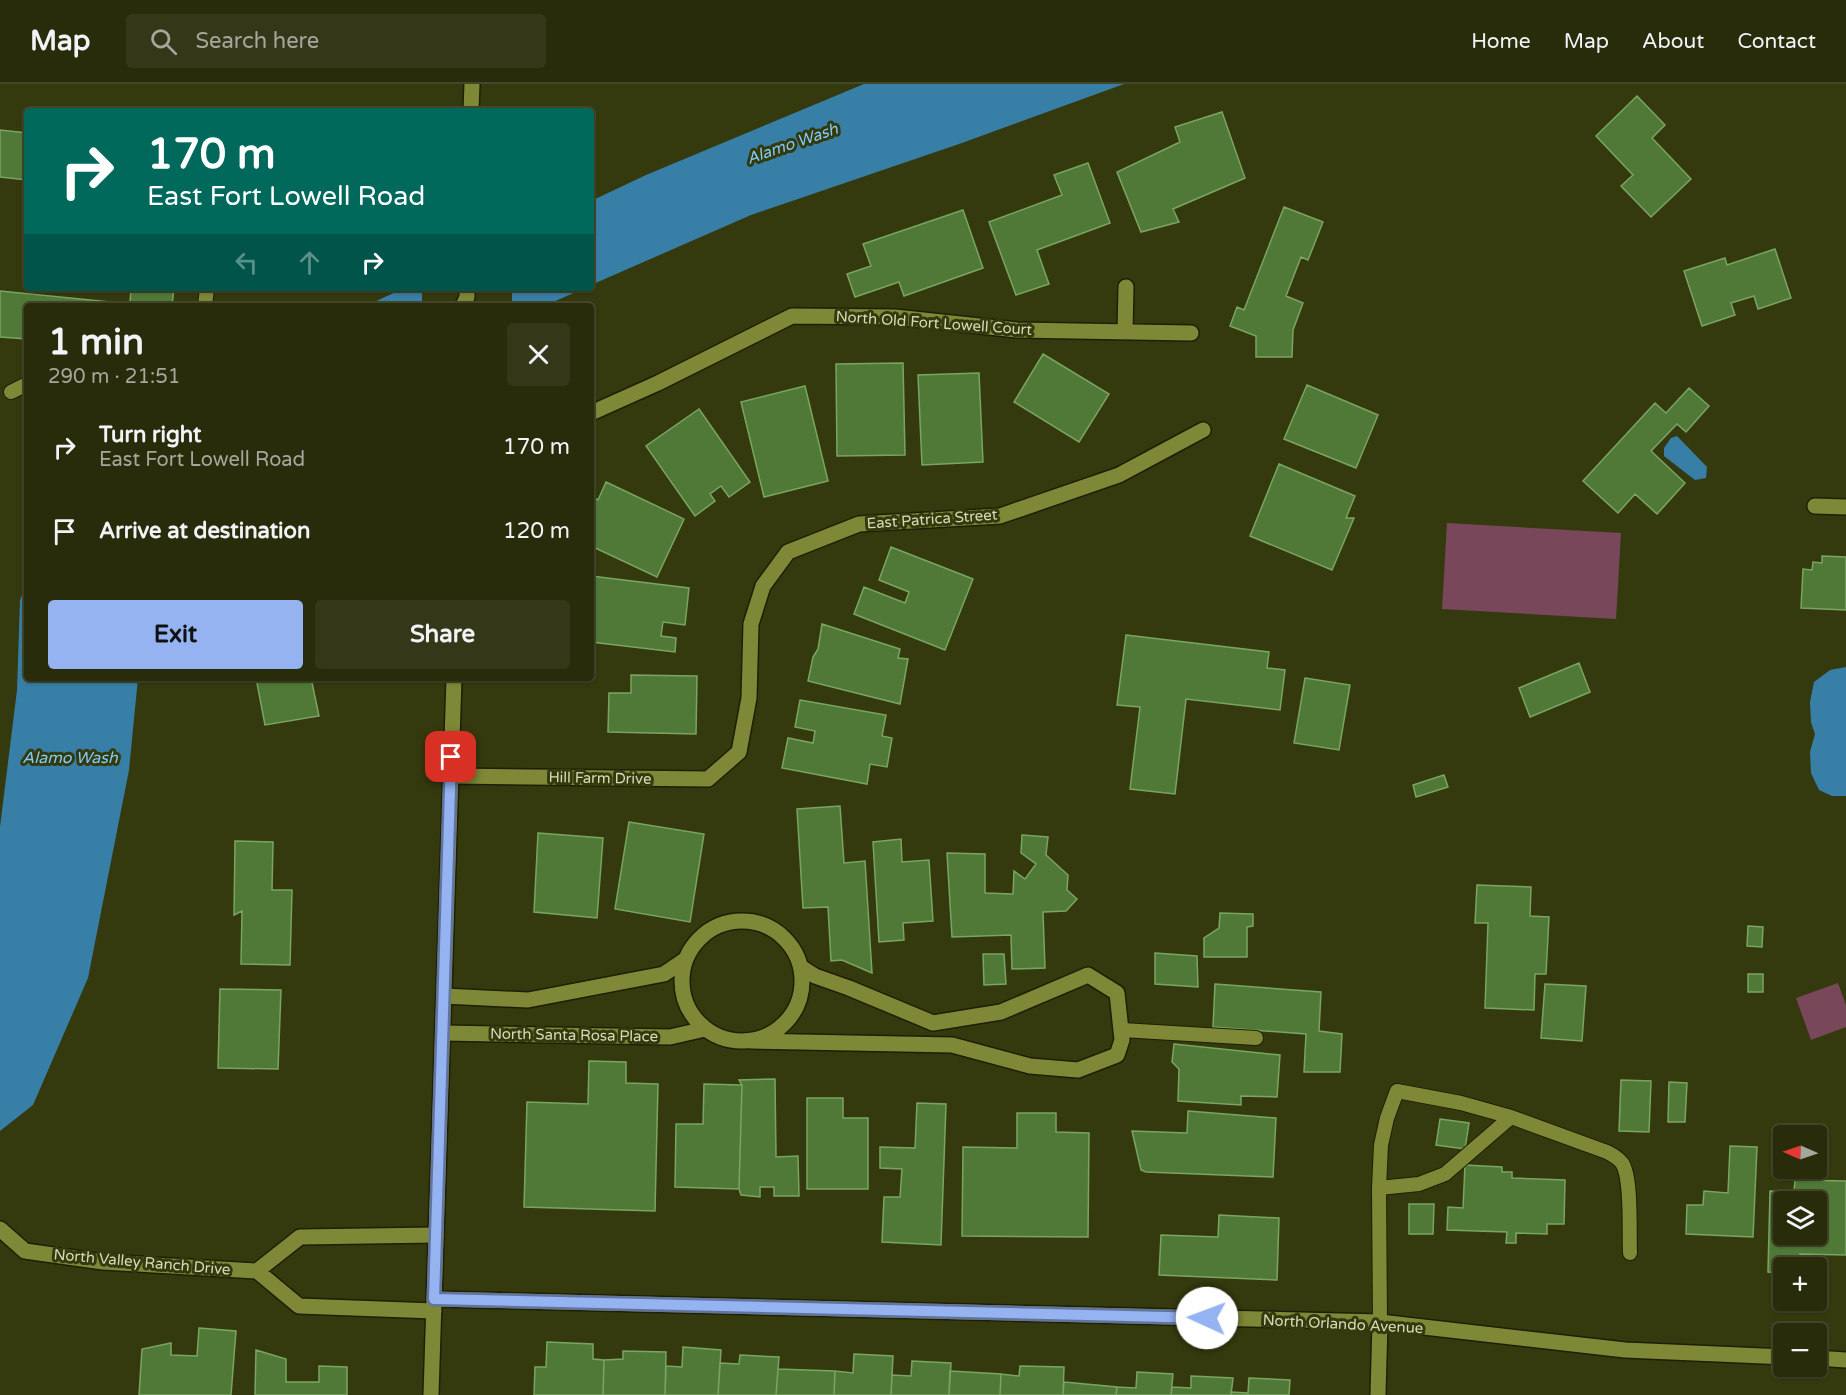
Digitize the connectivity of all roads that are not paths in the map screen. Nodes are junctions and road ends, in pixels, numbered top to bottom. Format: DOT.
graph roads {
  1 [pos="472,84"];
  2 [pos="471,108"];
  3 [pos="1126,287"];
  4 [pos="1125,331"];
  5 [pos="1191,333"];
  6 [pos="24,386"];
  7 [pos="11,392"];
  8 [pos="594,411"];
  9 [pos="1203,430"];
  10 [pos="1815,506"];
  11 [pos="1846,507"];
  12 [pos="454,681"];
  13 [pos="739,752"];
  14 [pos="450,776"];
  15 [pos="686,958"];
  16 [pos="801,967"];
  17 [pos="444,996"];
  18 [pos="705,1029"];
  19 [pos="1122,1030"];
  20 [pos="443,1033"];
  21 [pos="1256,1038"];
  22 [pos="751,1041"];
  23 [pos="1511,1118"];
  24 [pos="1379,1188"];
  25 [pos="0,1229"];
  26 [pos="436,1235"];
  27 [pos="1630,1253"];
  28 [pos="257,1271"];
  29 [pos="434,1305"];
  30 [pos="1380,1322"];
  31 [pos="1773,1357"];
  32 [pos="1827,1359"];
  33 [pos="1846,1360"];
  34 [pos="431,1395"];
  35 [pos="1378,1395"];
  1 -- 2 [label="street"];
  3 -- 4 [label="street"];
  4 -- 5 [label="street, North Old Fort Lowell Court"];
  4 -- 8 [label="street, North Old Fort Lowell Court"];
  6 -- 7 [label="lane"];
  9 -- 13 [label="street, East Patrica Street"];
  10 -- 11 [label="street"];
  12 -- 14 [label="street"];
  13 -- 14 [label="street, Hill Farm Drive"];
  14 -- 17 [label="street"];
  15 -- 16 [label="street"];
  15 -- 17 [label="street"];
  15 -- 18 [label="street"];
  16 -- 19 [label="street"];
  16 -- 22 [label="street"];
  17 -- 20 [label="street"];
  18 -- 20 [label="street, North Santa Rosa Place"];
  18 -- 22 [label="street"];
  19 -- 21 [label="lane"];
  19 -- 22 [label="street"];
  20 -- 26 [label="street"];
  23 -- 24 [label="lane"];
  23 -- 24 [label="lane"];
  23 -- 27 [label="lane"];
  24 -- 30 [label="lane"];
  25 -- 28 [label="street, North Valley Ranch Drive"];
  26 -- 28 [label="street"];
  26 -- 29 [label="street"];
  28 -- 29 [label="street"];
  29 -- 30 [label="street, North Orlando Avenue"];
  29 -- 34 [label="street"];
  30 -- 31 [label="street, North Orlando Avenue"];
  30 -- 35 [label="street"];
  32 -- 33 [label="street"];
}
